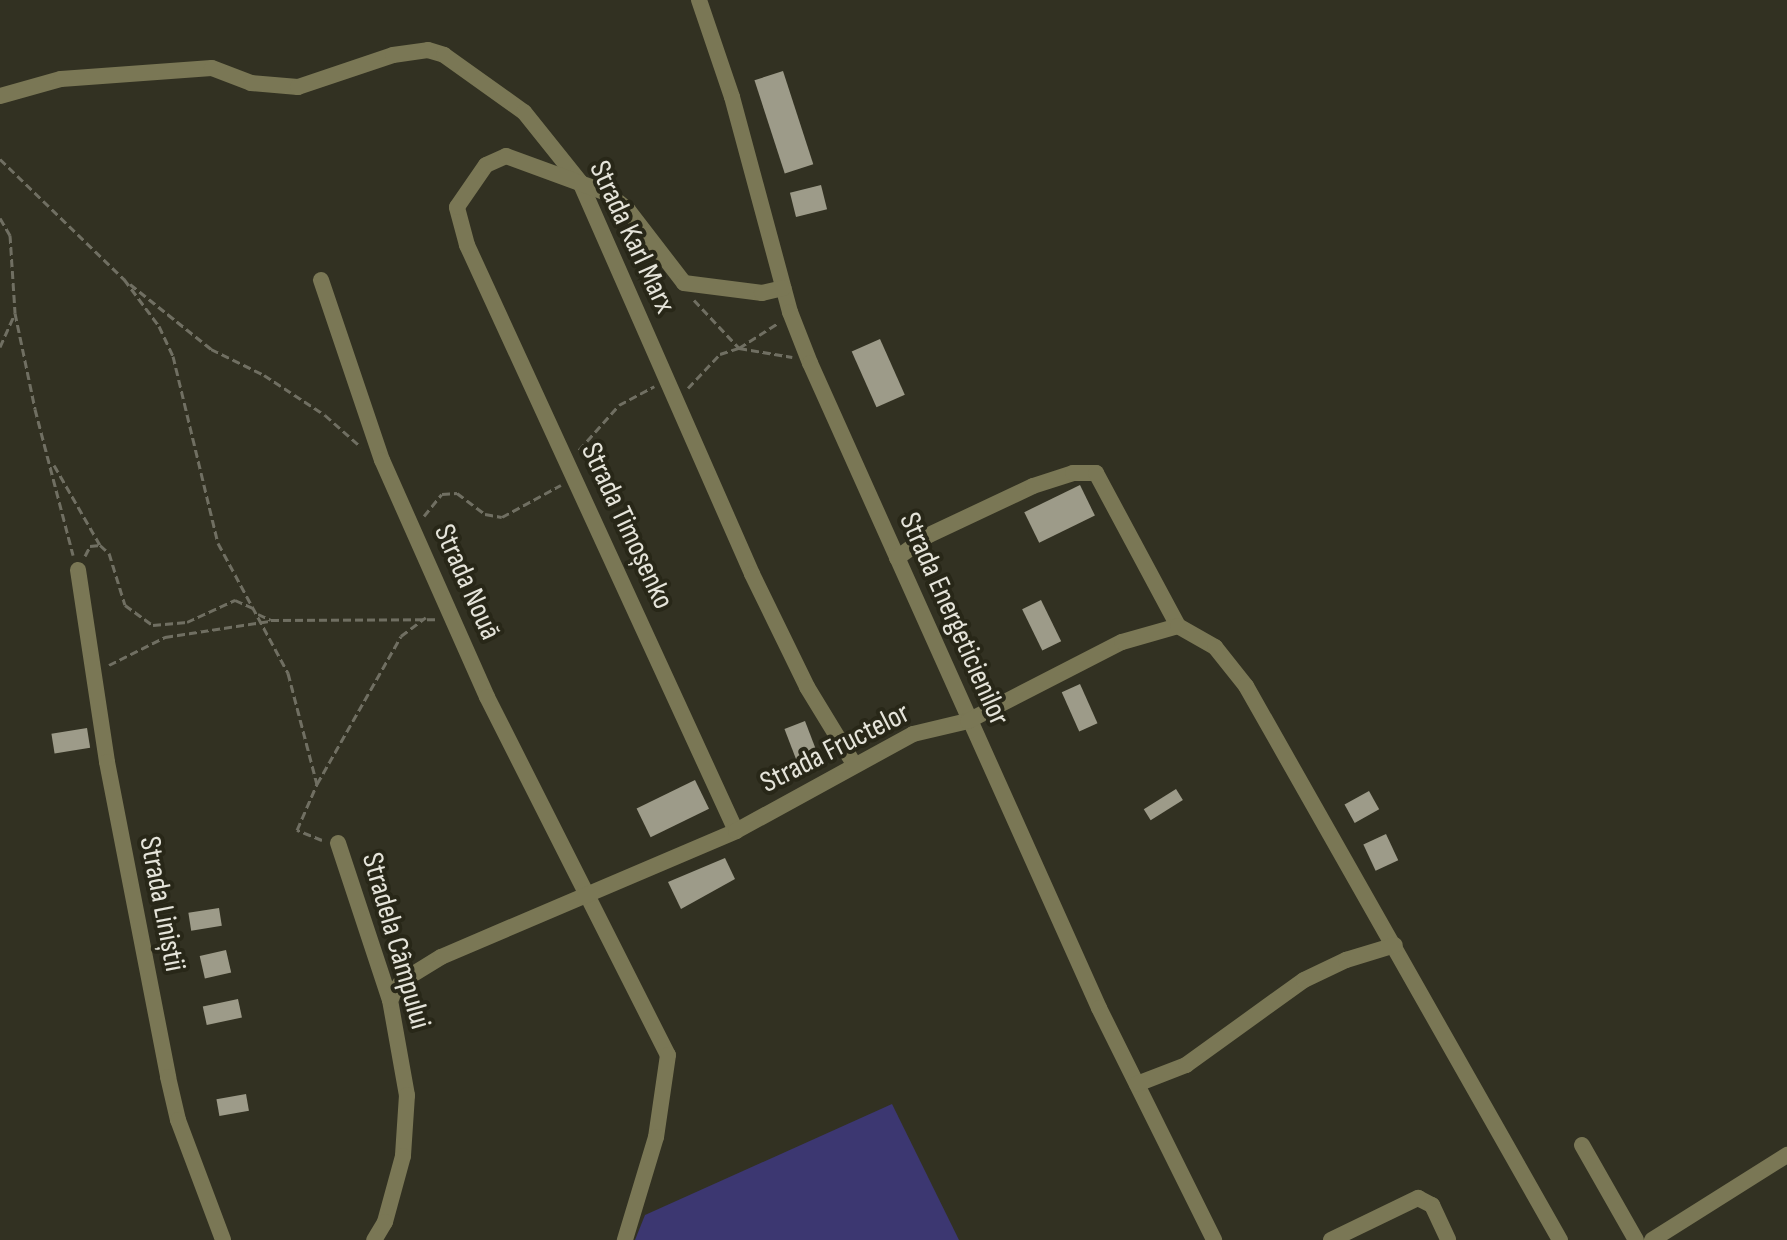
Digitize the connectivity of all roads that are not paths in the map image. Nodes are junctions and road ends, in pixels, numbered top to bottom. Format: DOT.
graph roads {
  1 [pos="699,0"];
  2 [pos="0,96"];
  3 [pos="580,182"];
  4 [pos="321,280"];
  5 [pos="783,288"];
  6 [pos="897,558"];
  7 [pos="78,570"];
  8 [pos="1178,626"];
  9 [pos="968,721"];
  10 [pos="854,764"];
  11 [pos="736,831"];
  12 [pos="338,843"];
  13 [pos="586,897"];
  14 [pos="1395,945"];
  15 [pos="390,1000"];
  16 [pos="1137,1084"];
  17 [pos="1582,1145"];
  18 [pos="1787,1155"];
  19 [pos="223,1240"];
  20 [pos="374,1240"];
  21 [pos="625,1240"];
  22 [pos="1214,1240"];
  23 [pos="1331,1240"];
  24 [pos="1448,1240"];
  25 [pos="1560,1240"];
  26 [pos="1636,1240"];
  27 [pos="1652,1240"];
  1 -- 5 [label="street, Strada Energeticienilor"];
  2 -- 3 [label="street, Strada Karl Marx"];
  3 -- 5 [label="street, Strada Timoșenko"];
  3 -- 10 [label="street, Strada Karl Marx"];
  3 -- 11 [label="street, Strada Timoșenko"];
  4 -- 13 [label="street, Strada Nouă"];
  5 -- 6 [label="street, Strada Energeticienilor"];
  6 -- 8 [label="street"];
  6 -- 9 [label="street, Strada Energeticienilor"];
  7 -- 19 [label="street, Strada Liniștii"];
  8 -- 9 [label="street, Strada Fructelor"];
  8 -- 14 [label="street"];
  9 -- 10 [label="street, Strada Fructelor"];
  9 -- 16 [label="street, Strada Energeticienilor"];
  10 -- 11 [label="street, Strada Fructelor"];
  11 -- 13 [label="street, Strada Fructelor"];
  12 -- 15 [label="street, Stradela Câmpului"];
  13 -- 15 [label="street, Strada Fructelor"];
  13 -- 21 [label="street"];
  14 -- 16 [label="street"];
  14 -- 25 [label="street"];
  15 -- 20 [label="street, Stradela Câmpului"];
  16 -- 22 [label="street, Strada Energeticienilor"];
  17 -- 26 [label="street"];
  18 -- 27 [label="street"];
  23 -- 24 [label="street"];
}
